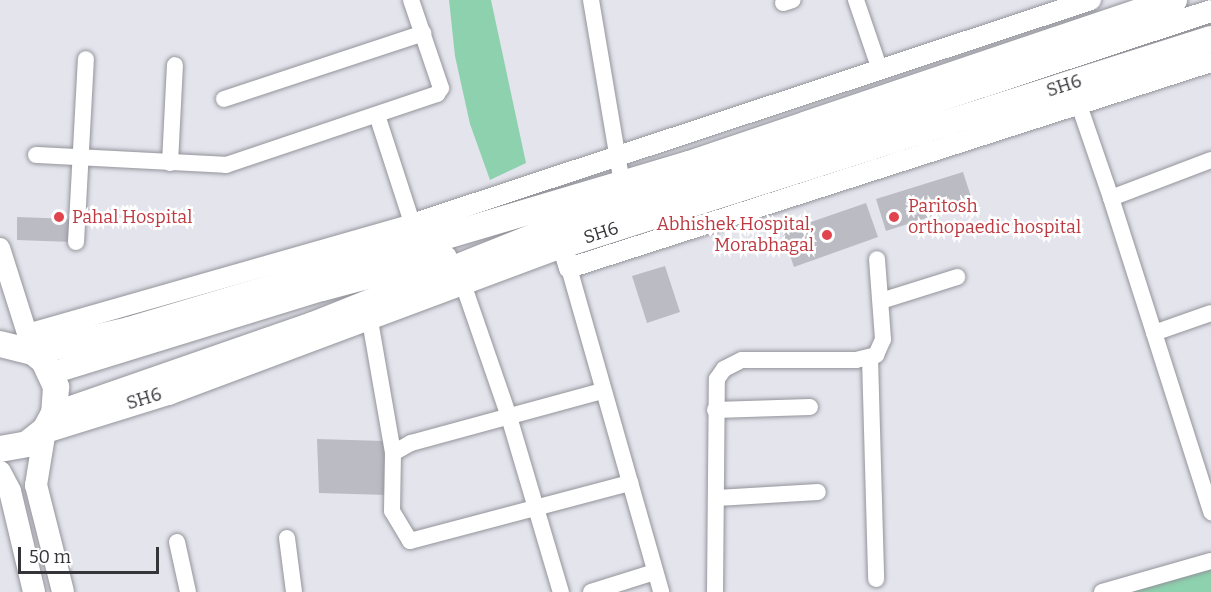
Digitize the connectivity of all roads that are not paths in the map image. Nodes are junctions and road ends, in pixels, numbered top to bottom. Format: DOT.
graph roads {
  1 [pos="411,0"];
  2 [pos="591,0"];
  3 [pos="856,0"];
  4 [pos="1091,0"];
  5 [pos="1174,0"];
  6 [pos="1050,7"];
  7 [pos="1211,10"];
  8 [pos="423,33"];
  9 [pos="1211,39"];
  10 [pos="86,59"];
  11 [pos="1211,62"];
  12 [pos="175,65"];
  13 [pos="880,70"];
  14 [pos="224,99"];
  15 [pos="1079,105"];
  16 [pos="377,115"];
  17 [pos="36,155"];
  18 [pos="82,158"];
  19 [pos="617,158"];
  20 [pos="1211,160"];
  21 [pos="170,163"];
  22 [pos="622,184"];
  23 [pos="1111,198"];
  24 [pos="416,234"];
  25 [pos="76,242"];
  26 [pos="0,248"];
  27 [pos="558,248"];
  28 [pos="877,259"];
  29 [pos="957,277"];
  30 [pos="462,281"];
  31 [pos="881,301"];
  32 [pos="1211,313"];
  33 [pos="369,315"];
  34 [pos="1154,333"];
  35 [pos="30,343"];
  36 [pos="0,344"];
  37 [pos="870,358"];
  38 [pos="52,373"];
  39 [pos="603,391"];
  40 [pos="810,407"];
  41 [pos="716,410"];
  42 [pos="509,417"];
  43 [pos="49,422"];
  44 [pos="0,449"];
  45 [pos="393,453"];
  46 [pos="0,472"];
  47 [pos="630,483"];
  48 [pos="1207,486"];
  49 [pos="818,492"];
  50 [pos="717,498"];
  51 [pos="534,509"];
  52 [pos="1211,512"];
  53 [pos="287,538"];
  54 [pos="177,542"];
  55 [pos="1211,561"];
  56 [pos="655,572"];
  57 [pos="876,579"];
  58 [pos="34,592"];
  59 [pos="63,592"];
  60 [pos="188,592"];
  61 [pos="294,592"];
  62 [pos="561,592"];
  63 [pos="591,592"];
  64 [pos="661,592"];
  65 [pos="715,592"];
  66 [pos="1102,592"];
  1 -- 8 [label="street"];
  2 -- 19 [label="street"];
  3 -- 13 [label="street"];
  4 -- 6 [label="street"];
  5 -- 22 [label="main road"];
  6 -- 13 [label="street"];
  7 -- 27 [label="main road"];
  8 -- 14 [label="street"];
  8 -- 16 [label="street"];
  9 -- 27 [label="main road, SH6"];
  10 -- 18 [label="street"];
  11 -- 15 [label="street"];
  12 -- 21 [label="street"];
  13 -- 19 [label="street"];
  15 -- 23 [label="street"];
  15 -- 27 [label="street"];
  16 -- 21 [label="street"];
  16 -- 24 [label="street"];
  17 -- 18 [label="street"];
  18 -- 21 [label="street"];
  18 -- 25 [label="street"];
  19 -- 22 [label="street"];
  19 -- 24 [label="street"];
  20 -- 23 [label="street"];
  22 -- 24 [label="main road"];
  23 -- 34 [label="street"];
  24 -- 35 [label="street"];
  24 -- 35 [label="main road"];
  26 -- 35 [label="street"];
  27 -- 30 [label="main road, SH6"];
  27 -- 38 [label="main road"];
  27 -- 39 [label="street"];
  27 -- 43 [label="main road"];
  28 -- 31 [label="street"];
  29 -- 31 [label="street"];
  30 -- 33 [label="main road, SH6"];
  30 -- 42 [label="street"];
  31 -- 37 [label="street"];
  32 -- 34 [label="street"];
  33 -- 43 [label="main road, SH6"];
  33 -- 45 [label="street"];
  34 -- 48 [label="street"];
  35 -- 36 [label="main road"];
  35 -- 38 [label="main road"];
  37 -- 41 [label="street"];
  37 -- 57 [label="street"];
  38 -- 43 [label="main road"];
  39 -- 42 [label="street"];
  39 -- 47 [label="street"];
  40 -- 41 [label="street"];
  41 -- 50 [label="street"];
  42 -- 45 [label="street"];
  42 -- 51 [label="street"];
  43 -- 44 [label="main road, SH6"];
  43 -- 59 [label="main road"];
  45 -- 51 [label="street"];
  46 -- 58 [label="main road"];
  47 -- 51 [label="street"];
  47 -- 56 [label="street"];
  48 -- 52 [label="street"];
  49 -- 50 [label="street"];
  50 -- 65 [label="street"];
  51 -- 62 [label="street"];
  53 -- 61 [label="street"];
  54 -- 60 [label="street"];
  55 -- 66 [label="street"];
  56 -- 63 [label="street"];
  56 -- 64 [label="street"];
}
